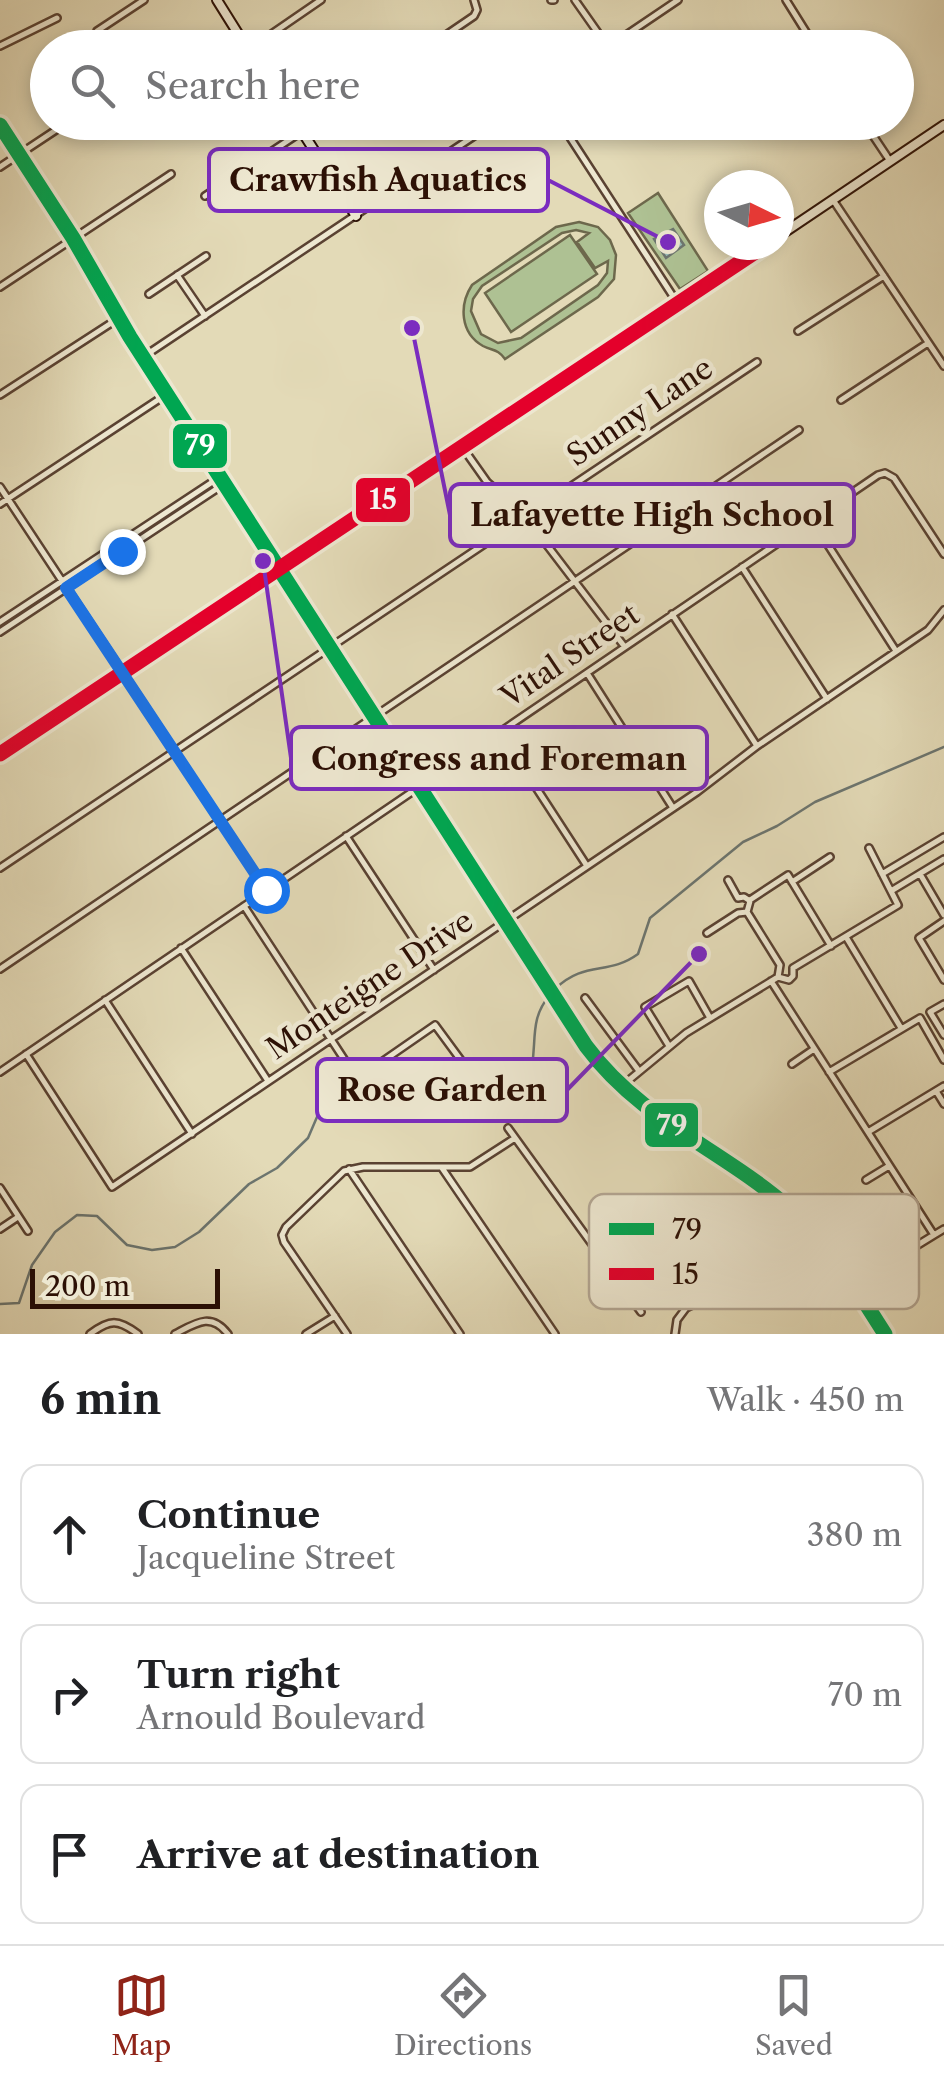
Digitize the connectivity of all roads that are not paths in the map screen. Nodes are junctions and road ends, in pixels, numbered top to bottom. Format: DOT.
graph roads {
  1 [pos="144,0"];
  2 [pos="217,0"];
  3 [pos="320,0"];
  4 [pos="474,0"];
  5 [pos="575,0"];
  6 [pos="678,0"];
  7 [pos="786,0"];
  8 [pos="57,18"];
  9 [pos="33,30"];
  10 [pos="99,30"];
  11 [pos="237,30"];
  12 [pos="276,30"];
  13 [pos="453,30"];
  14 [pos="596,30"];
  15 [pos="633,30"];
  16 [pos="805,30"];
  17 [pos="30,31"];
  18 [pos="0,46"];
  19 [pos="0,125"];
  20 [pos="944,125"];
  21 [pos="40,140"];
  22 [pos="290,140"];
  23 [pos="307,140"];
  24 [pos="468,140"];
  25 [pos="572,140"];
  26 [pos="876,140"];
  27 [pos="19,154"];
  28 [pos="890,161"];
  29 [pos="0,167"];
  30 [pos="171,174"];
  31 [pos="206,196"];
  32 [pos="833,200"];
  33 [pos="356,216"];
  34 [pos="794,226"];
  35 [pos="73,238"];
  36 [pos="206,256"];
  37 [pos="744,260"];
  38 [pos="177,276"];
  39 [pos="884,276"];
  40 [pos="0,287"];
  41 [pos="149,294"];
  42 [pos="678,304"];
  43 [pos="205,316"];
  44 [pos="119,318"];
  45 [pos="798,331"];
  46 [pos="928,343"];
  47 [pos="143,357"];
  48 [pos="756,362"];
  49 [pos="944,366"];
  50 [pos="167,394"];
  51 [pos="0,395"];
  52 [pos="842,400"];
  53 [pos="799,430"];
  54 [pos="462,446"];
  55 [pos="222,481"];
  56 [pos="0,487"];
  57 [pos="8,498"];
  58 [pos="0,504"];
  59 [pos="525,516"];
  60 [pos="812,520"];
  61 [pos="944,554"];
  62 [pos="742,567"];
  63 [pos="279,570"];
  64 [pos="575,581"];
  65 [pos="63,585"];
  66 [pos="944,610"];
  67 [pos="12,614"];
  68 [pos="672,614"];
  69 [pos="16,621"];
  70 [pos="0,622"];
  71 [pos="0,632"];
  72 [pos="330,646"];
  73 [pos="624,646"];
  74 [pos="896,652"];
  75 [pos="586,672"];
  76 [pos="121,674"];
  77 [pos="827,699"];
  78 [pos="376,716"];
  79 [pos="500,732"];
  80 [pos="757,746"];
  81 [pos="172,753"];
  82 [pos="0,754"];
  83 [pos="421,785"];
  84 [pos="673,808"];
  85 [pos="219,822"];
  86 [pos="346,836"];
  87 [pos="944,836"];
  88 [pos="868,848"];
  89 [pos="830,857"];
  90 [pos="944,859"];
  91 [pos="587,866"];
  92 [pos="0,868"];
  93 [pos="882,874"];
  94 [pos="920,874"];
  95 [pos="728,880"];
  96 [pos="792,882"];
  97 [pos="266,890"];
  98 [pos="891,891"];
  99 [pos="738,898"];
  100 [pos="750,900"];
  101 [pos="244,906"];
  102 [pos="738,912"];
  103 [pos="747,912"];
  104 [pos="944,918"];
  105 [pos="505,922"];
  106 [pos="707,932"];
  107 [pos="846,936"];
  108 [pos="831,946"];
  109 [pos="181,948"];
  110 [pos="780,965"];
  111 [pos="793,968"];
  112 [pos="0,969"];
  113 [pos="434,970"];
  114 [pos="778,977"];
  115 [pos="944,980"];
  116 [pos="771,982"];
  117 [pos="585,998"];
  118 [pos="105,1000"];
  119 [pos="944,1004"];
  120 [pos="710,1018"];
  121 [pos="901,1029"];
  122 [pos="944,1037"];
  123 [pos="331,1039"];
  124 [pos="935,1044"];
  125 [pos="669,1046"];
  126 [pos="814,1049"];
  127 [pos="26,1054"];
  128 [pos="944,1060"];
  129 [pos="792,1064"];
  130 [pos="639,1071"];
  131 [pos="0,1072"];
  132 [pos="829,1072"];
  133 [pos="474,1078"];
  134 [pos="268,1081"];
  135 [pos="621,1086"];
  136 [pos="944,1086"];
  137 [pos="936,1090"];
  138 [pos="944,1104"];
  139 [pos="508,1128"];
  140 [pos="868,1132"];
  141 [pos="192,1134"];
  142 [pos="515,1138"];
  143 [pos="890,1166"];
  144 [pos="442,1168"];
  145 [pos="349,1169"];
  146 [pos="866,1180"];
  147 [pos="0,1188"];
  148 [pos="773,1194"];
  149 [pos="908,1194"];
  150 [pos="919,1211"];
  151 [pos="19,1216"];
  152 [pos="0,1229"];
  153 [pos="944,1229"];
  154 [pos="28,1230"];
  155 [pos="934,1235"];
  156 [pos="589,1240"];
  157 [pos="919,1244"];
  158 [pos="639,1309"];
  159 [pos="685,1309"];
  160 [pos="869,1309"];
  161 [pos="641,1312"];
  162 [pos="335,1316"];
  163 [pos="90,1334"];
  164 [pos="138,1334"];
  165 [pos="175,1334"];
  166 [pos="228,1334"];
  167 [pos="306,1334"];
  168 [pos="347,1334"];
  169 [pos="460,1334"];
  170 [pos="555,1334"];
  171 [pos="674,1334"];
  172 [pos="886,1334"];
  1 -- 10 [label="street"];
  2 -- 11 [label="main road"];
  3 -- 12 [label="street"];
  4 -- 13 [label="street"];
  5 -- 14 [label="street"];
  6 -- 15 [label="street"];
  7 -- 16 [label="street"];
  8 -- 9 [label="street"];
  17 -- 18 [label="street"];
  19 -- 27 [label="main road"];
  20 -- 28 [label="main road"];
  21 -- 27 [label="street"];
  22 -- 31 [label="street"];
  23 -- 33 [label="main road"];
  24 -- 33 [label="street"];
  25 -- 42 [label="street"];
  26 -- 28 [label="street"];
  27 -- 29 [label="street"];
  27 -- 35 [label="main road"];
  28 -- 32 [label="main road"];
  30 -- 35 [label="street"];
  32 -- 34 [label="main road"];
  32 -- 39 [label="street"];
  33 -- 43 [label="street"];
  35 -- 40 [label="street"];
  35 -- 44 [label="main road"];
  36 -- 38 [label="street"];
  37 -- 42 [label="main road"];
  38 -- 41 [label="street"];
  38 -- 43 [label="street"];
  39 -- 45 [label="street"];
  39 -- 46 [label="street"];
  42 -- 54 [label="main road"];
  43 -- 47 [label="street"];
  44 -- 47 [label="main road"];
  44 -- 51 [label="street"];
  46 -- 49 [label="street"];
  46 -- 52 [label="street"];
  47 -- 50 [label="main road"];
  48 -- 59 [label="street, Sunny Lane"];
  50 -- 55 [label="main road"];
  50 -- 57 [label="street"];
  53 -- 64 [label="street"];
  54 -- 59 [label="street"];
  54 -- 63 [label="main road"];
  55 -- 63 [label="main road"];
  55 -- 65 [label="street"];
  56 -- 57 [label="street"];
  57 -- 58 [label="street"];
  57 -- 65 [label="street"];
  59 -- 64 [label="street"];
  59 -- 72 [label="street, Sunny Lane"];
  60 -- 61 [label="street, Vital Street"];
  60 -- 62 [label="street, Vital Street"];
  60 -- 74 [label="street"];
  62 -- 68 [label="street, Vital Street"];
  62 -- 77 [label="street"];
  63 -- 72 [label="main road"];
  63 -- 76 [label="main road"];
  64 -- 73 [label="street"];
  64 -- 78 [label="street"];
  65 -- 67 [label="street"];
  65 -- 69 [label="street"];
  65 -- 76 [label="street"];
  66 -- 74 [label="street, Monteigne Drive"];
  67 -- 69 [label="street"];
  67 -- 70 [label="street"];
  68 -- 73 [label="street, Vital Street"];
  68 -- 80 [label="street"];
  69 -- 71 [label="street"];
  72 -- 78 [label="main road"];
  72 -- 81 [label="street, Sunny Lane"];
  73 -- 75 [label="street, Vital Street"];
  74 -- 77 [label="street, Monteigne Drive"];
  75 -- 79 [label="street, Vital Street"];
  75 -- 84 [label="street"];
  76 -- 81 [label="street"];
  76 -- 82 [label="main road"];
  77 -- 80 [label="street, Monteigne Drive"];
  78 -- 83 [label="main road"];
  78 -- 85 [label="street"];
  79 -- 83 [label="street, Vital Street"];
  79 -- 91 [label="street"];
  80 -- 84 [label="street, Monteigne Drive"];
  81 -- 85 [label="street"];
  81 -- 92 [label="street, Sunny Lane"];
  83 -- 86 [label="street, Vital Street"];
  83 -- 105 [label="main road"];
  84 -- 91 [label="street, Monteigne Drive"];
  85 -- 97 [label="street"];
  85 -- 112 [label="street"];
  86 -- 97 [label="street, Vital Street"];
  86 -- 113 [label="street"];
  87 -- 93 [label="street"];
  88 -- 93 [label="street"];
  89 -- 96 [label="street"];
  90 -- 94 [label="street"];
  91 -- 105 [label="street, Monteigne Drive"];
  93 -- 98 [label="street"];
  94 -- 98 [label="street"];
  94 -- 104 [label="street"];
  95 -- 99 [label="street"];
  96 -- 100 [label="street"];
  96 -- 108 [label="street"];
  97 -- 101 [label="street, Vital Street"];
  98 -- 107 [label="street"];
  99 -- 100 [label="street"];
  99 -- 102 [label="street"];
  100 -- 103 [label="street"];
  101 -- 109 [label="street, Vital Street"];
  101 -- 123 [label="street"];
  102 -- 103 [label="street"];
  102 -- 106 [label="street"];
  103 -- 110 [label="street"];
  104 -- 115 [label="street"];
  105 -- 113 [label="street, Monteigne Drive"];
  105 -- 135 [label="main road"];
  107 -- 108 [label="street"];
  107 -- 121 [label="street"];
  108 -- 111 [label="street"];
  109 -- 118 [label="street, Vital Street"];
  109 -- 134 [label="street"];
  110 -- 111 [label="street"];
  110 -- 114 [label="street"];
  111 -- 114 [label="street"];
  113 -- 123 [label="street, Monteigne Drive"];
  114 -- 116 [label="street"];
  116 -- 120 [label="street"];
  116 -- 126 [label="street"];
  117 -- 130 [label="street"];
  118 -- 127 [label="street, Vital Street"];
  118 -- 141 [label="street"];
  119 -- 122 [label="street"];
  120 -- 125 [label="street"];
  120 -- 125 [label="street"];
  121 -- 124 [label="street"];
  121 -- 132 [label="street"];
  122 -- 124 [label="street"];
  123 -- 133 [label="street"];
  123 -- 134 [label="street, Monteigne Drive"];
  124 -- 128 [label="street"];
  125 -- 130 [label="street"];
  126 -- 129 [label="street"];
  126 -- 132 [label="street"];
  127 -- 131 [label="street, Vital Street"];
  127 -- 141 [label="street, Monteigne Drive"];
  130 -- 135 [label="street"];
  132 -- 140 [label="street"];
  134 -- 141 [label="street, Monteigne Drive"];
  135 -- 148 [label="main road"];
  136 -- 137 [label="street"];
  137 -- 138 [label="street"];
  137 -- 140 [label="street"];
  139 -- 142 [label="street"];
  140 -- 143 [label="street"];
  142 -- 144 [label="street"];
  142 -- 156 [label="street"];
  143 -- 146 [label="street"];
  143 -- 149 [label="street"];
  144 -- 145 [label="street"];
  144 -- 170 [label="street"];
  145 -- 162 [label="street"];
  145 -- 169 [label="street"];
  147 -- 151 [label="street"];
  150 -- 155 [label="street"];
  151 -- 152 [label="street"];
  151 -- 154 [label="street"];
  153 -- 155 [label="street"];
  155 -- 157 [label="street"];
  158 -- 161 [label="street"];
  159 -- 171 [label="street"];
  160 -- 172 [label="main road"];
  162 -- 167 [label="street"];
  162 -- 168 [label="street"];
  163 -- 164 [label="street"];
  165 -- 166 [label="street"];
}
